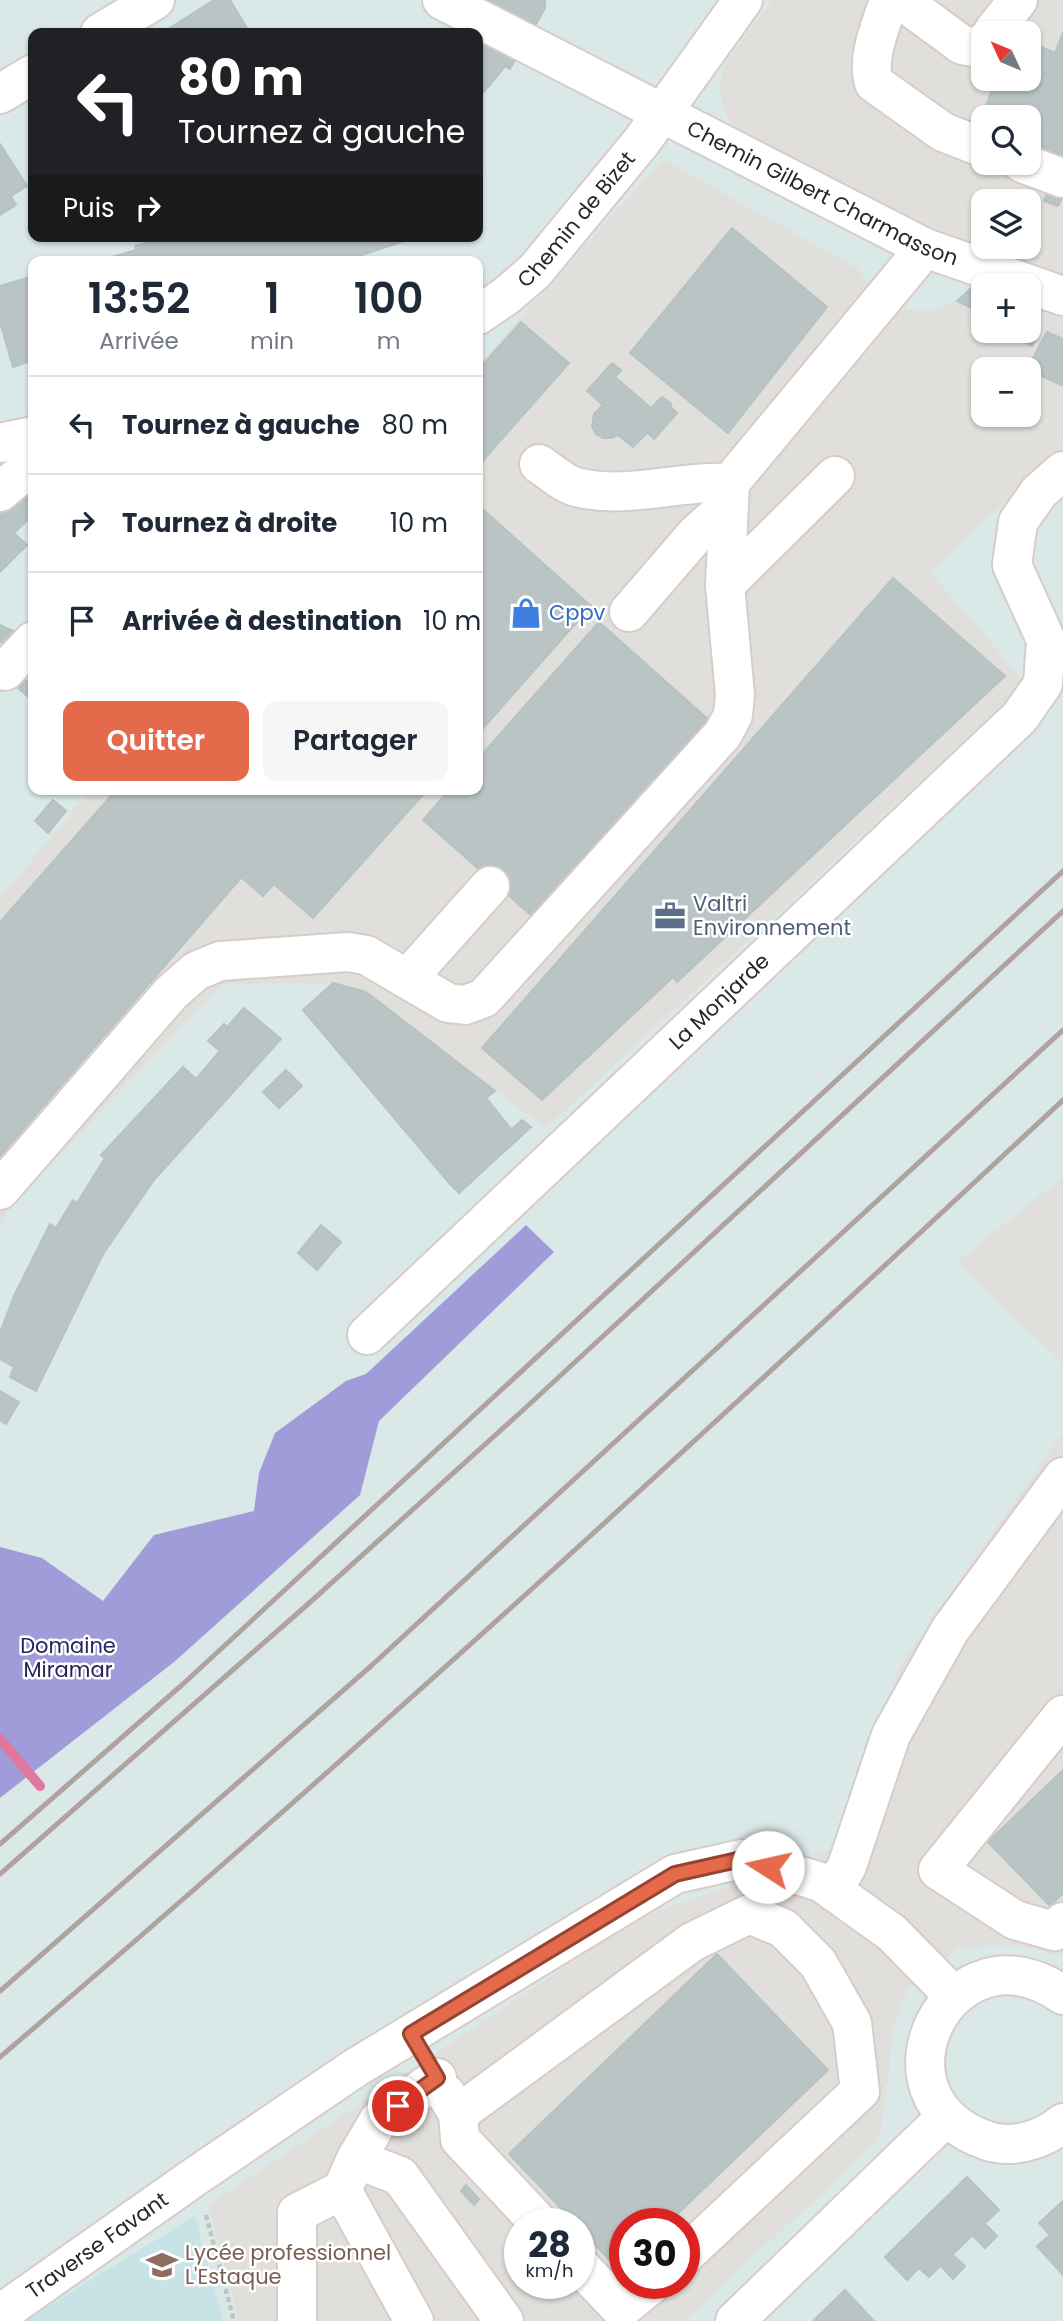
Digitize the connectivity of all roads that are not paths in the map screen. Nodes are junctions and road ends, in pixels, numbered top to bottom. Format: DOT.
graph roads {
  1 [pos="155,0"];
  2 [pos="442,0"];
  3 [pos="889,0"];
  4 [pos="901,0"];
  5 [pos="1018,0"];
  6 [pos="741,1"];
  7 [pos="1001,21"];
  8 [pos="108,28"];
  9 [pos="971,46"];
  10 [pos="28,77"];
  11 [pos="0,94"];
  12 [pos="663,113"];
  13 [pos="971,143"];
  14 [pos="1041,170"];
  15 [pos="1062,178"];
  16 [pos="925,248"];
  17 [pos="1063,296"];
  18 [pos="483,312"];
  19 [pos="28,437"];
  20 [pos="0,443"];
  21 [pos="539,464"];
  22 [pos="28,468"];
  23 [pos="1063,471"];
  24 [pos="835,476"];
  25 [pos="0,492"];
  26 [pos="729,494"];
  27 [pos="724,585"];
  28 [pos="629,612"];
  29 [pos="28,646"];
  30 [pos="5,671"];
  31 [pos="490,886"];
  32 [pos="407,979"];
  33 [pos="0,1190"];
  34 [pos="367,1335"];
  35 [pos="1063,1477"];
  36 [pos="1063,1715"];
  37 [pos="833,1891"];
  38 [pos="1063,1922"];
  39 [pos="1063,1995"];
  40 [pos="954,1996"];
  41 [pos="411,2034"];
  42 [pos="437,2078"];
  43 [pos="458,2114"];
  44 [pos="946,2117"];
  45 [pos="1063,2123"];
  46 [pos="349,2174"];
  47 [pos="525,2208"];
  48 [pos="700,2241"];
  49 [pos="595,2282"];
  50 [pos="609,2296"];
  51 [pos="611,2299"];
  52 [pos="633,2299"];
  53 [pos="0,2314"];
  54 [pos="297,2321"];
  55 [pos="414,2321"];
  56 [pos="504,2321"];
  57 [pos="735,2321"];
  1 -- 8 [label="street"];
  2 -- 12 [label="street, Chemin Gilbert Charmasson"];
  3 -- 13 [label="street"];
  4 -- 9 [label="street"];
  5 -- 7 [label="street"];
  6 -- 12 [label="street, Chemin de Bizet"];
  10 -- 11 [label="street"];
  12 -- 16 [label="street, Chemin Gilbert Charmasson"];
  12 -- 18 [label="street, Chemin de Bizet"];
  14 -- 15 [label="street"];
  16 -- 17 [label="street, Chemin Gilbert Charmasson"];
  16 -- 26 [label="street"];
  19 -- 20 [label="street"];
  21 -- 26 [label="street"];
  22 -- 25 [label="street"];
  23 -- 34 [label="street, La Monjarde"];
  24 -- 27 [label="street"];
  26 -- 27 [label="street"];
  26 -- 28 [label="street"];
  27 -- 32 [label="street"];
  29 -- 30 [label="street"];
  31 -- 32 [label="street"];
  32 -- 33 [label="street"];
  35 -- 37 [label="street"];
  36 -- 38 [label="street"];
  37 -- 40 [label="street, Traverse Favant"];
  37 -- 41 [label="street, Traverse Favant"];
  39 -- 40 [label="street"];
  40 -- 44 [label="street"];
  41 -- 42 [label="street"];
  41 -- 53 [label="street, Traverse Favant"];
  42 -- 43 [label="street"];
  42 -- 46 [label="street"];
  43 -- 47 [label="street"];
  43 -- 48 [label="street"];
  44 -- 45 [label="street"];
  44 -- 57 [label="street"];
  46 -- 54 [label="street"];
  46 -- 55 [label="street"];
  46 -- 56 [label="street"];
  49 -- 50 [label="street"];
  51 -- 52 [label="street"];
}
